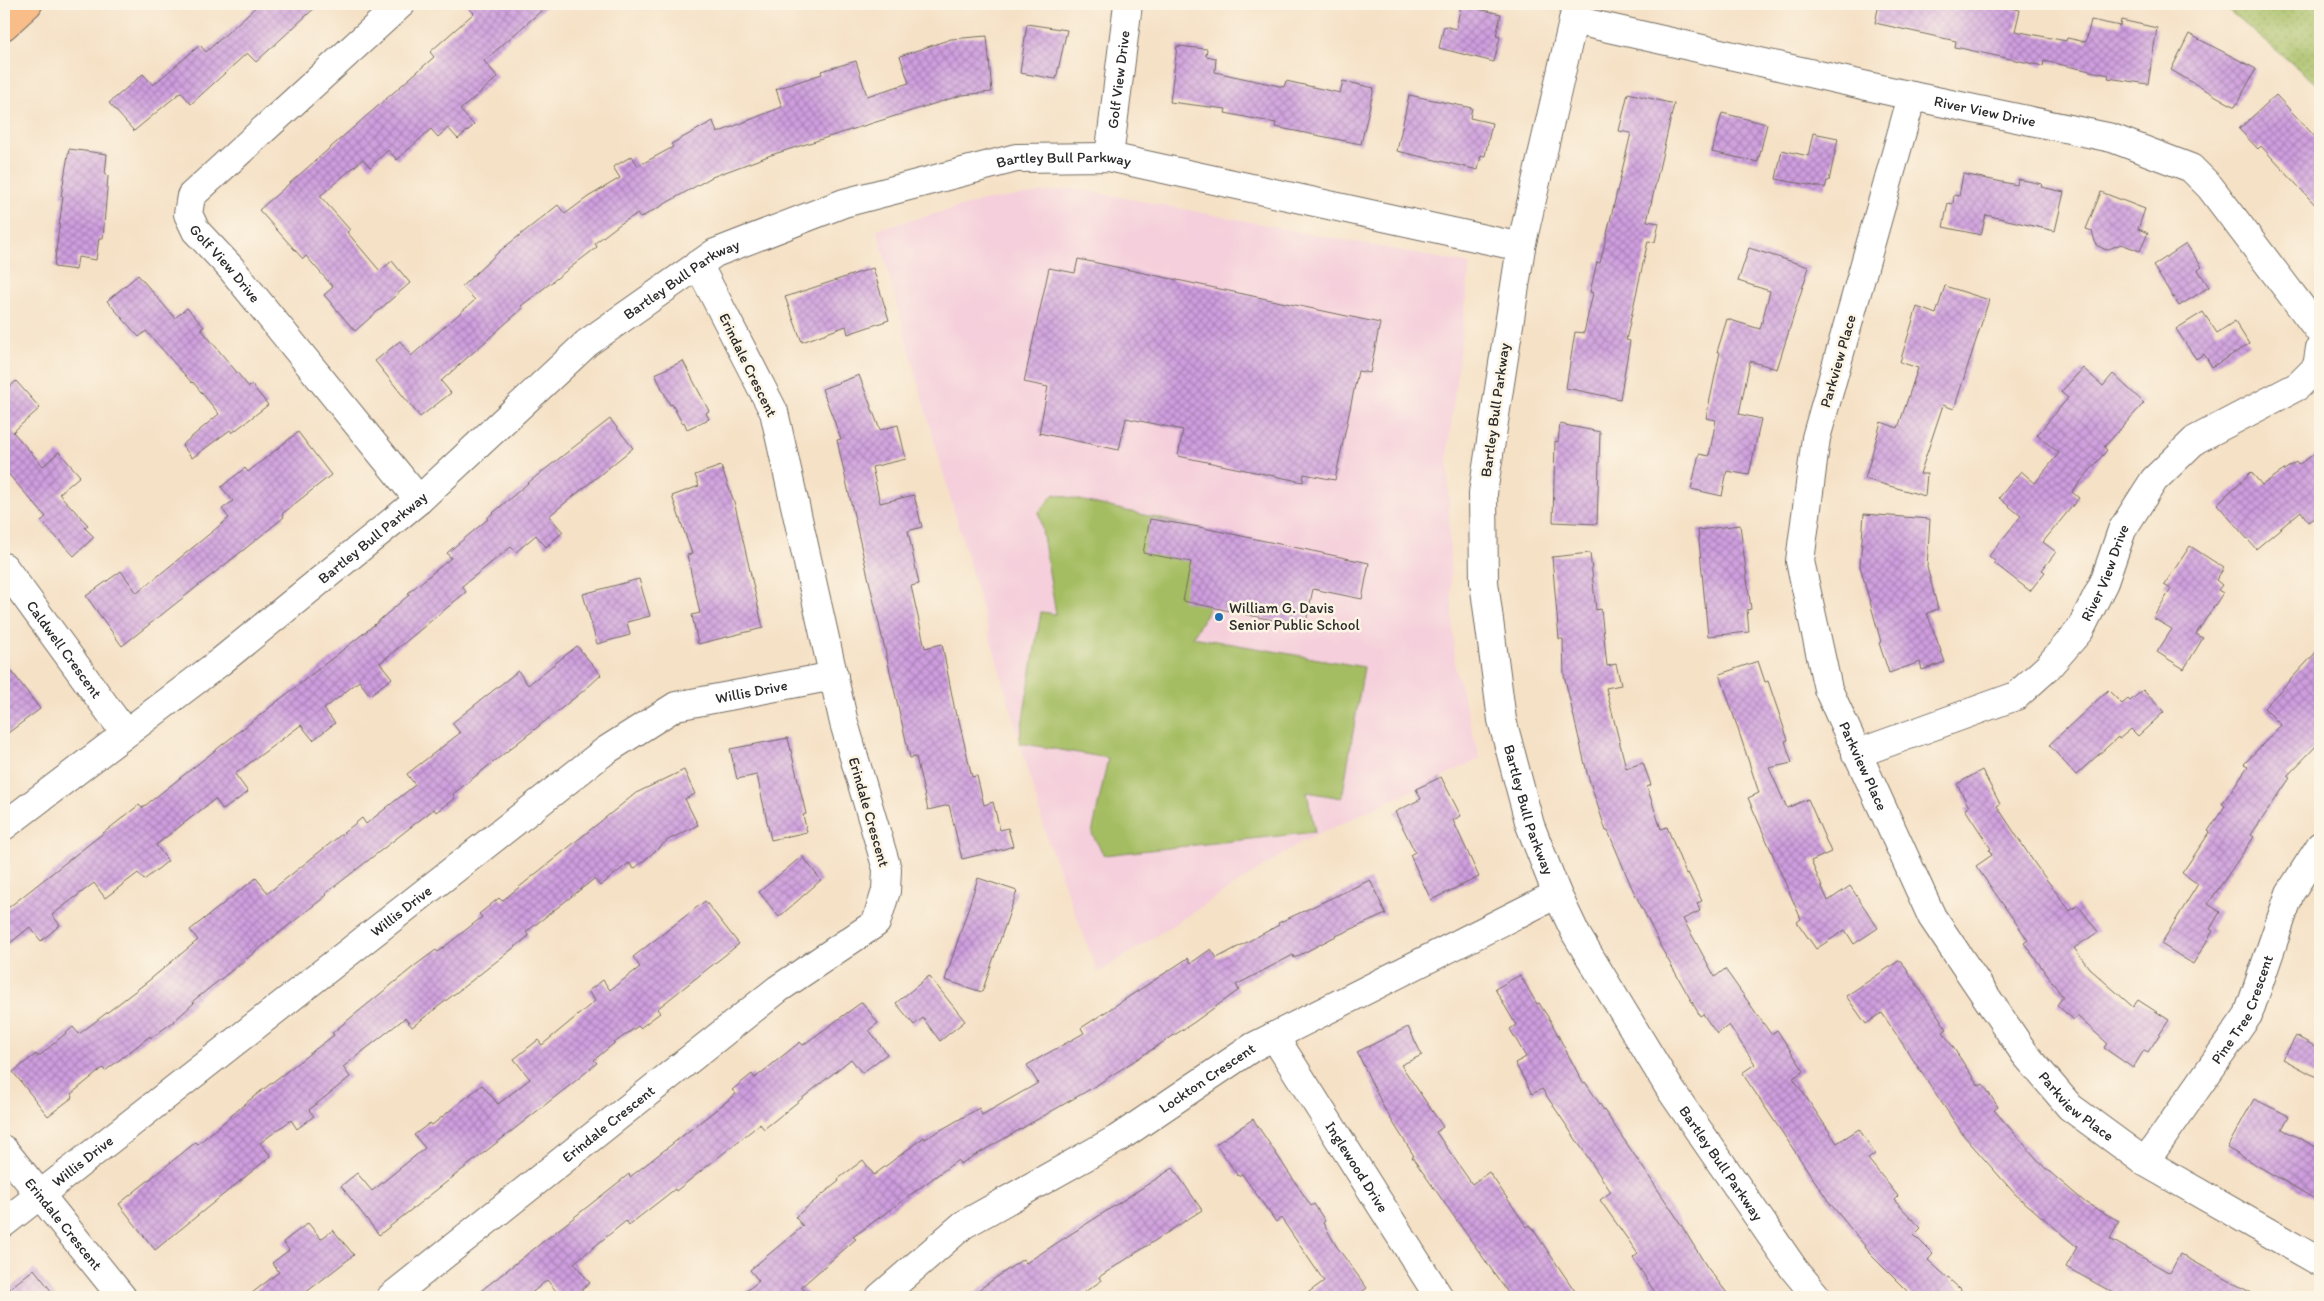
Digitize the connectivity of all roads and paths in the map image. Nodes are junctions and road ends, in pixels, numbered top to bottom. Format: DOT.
graph roads {
  1 [pos="28,4"];
  2 [pos="401,4"];
  3 [pos="1128,4"];
  4 [pos="1575,12"];
  5 [pos="4,26"];
  6 [pos="1912,96"];
  7 [pos="1109,157"];
  8 [pos="1521,248"];
  9 [pos="698,264"];
  10 [pos="2320,332"];
  11 [pos="2320,348"];
  12 [pos="419,500"];
  13 [pos="4,567"];
  14 [pos="834,676"];
  15 [pos="125,733"];
  16 [pos="1856,754"];
  17 [pos="4,826"];
  18 [pos="2320,846"];
  19 [pos="1557,894"];
  20 [pos="1274,1036"];
  21 [pos="4,1150"];
  22 [pos="2145,1162"];
  23 [pos="40,1196"];
  24 [pos="4,1223"];
  25 [pos="2320,1262"];
  26 [pos="122,1297"];
  27 [pos="391,1297"];
  28 [pos="880,1297"];
  29 [pos="1439,1297"];
  30 [pos="1817,1297"];
  1 -- 5 [label="main road"];
  2 -- 12 [label="street, Golf View Drive"];
  3 -- 7 [label="street, Golf View Drive"];
  4 -- 6 [label="street, River View Drive"];
  4 -- 8 [label="street, Bartley Bull Parkway"];
  6 -- 10 [label="street, River View Drive"];
  6 -- 16 [label="street, Parkview Place"];
  7 -- 8 [label="street, Bartley Bull Parkway"];
  7 -- 9 [label="street, Bartley Bull Parkway"];
  8 -- 19 [label="street, Bartley Bull Parkway"];
  9 -- 12 [label="street, Bartley Bull Parkway"];
  9 -- 14 [label="street, Erindale Crescent"];
  11 -- 16 [label="street, River View Drive"];
  12 -- 15 [label="street, Bartley Bull Parkway"];
  13 -- 15 [label="street, Caldwell Crescent"];
  14 -- 23 [label="street, Willis Drive"];
  14 -- 27 [label="street, Erindale Crescent"];
  15 -- 17 [label="street, Bartley Bull Parkway"];
  16 -- 22 [label="street, Parkview Place"];
  18 -- 22 [label="street, Pine Tree Crescent"];
  19 -- 20 [label="street, Lockton Crescent"];
  19 -- 30 [label="street, Bartley Bull Parkway"];
  20 -- 28 [label="street, Lockton Crescent"];
  20 -- 29 [label="street, Inglewood Drive"];
  21 -- 23 [label="street, Erindale Crescent"];
  22 -- 25 [label="street, Parkview Place"];
  23 -- 24 [label="street, Willis Drive"];
  23 -- 26 [label="street, Erindale Crescent"];
}
